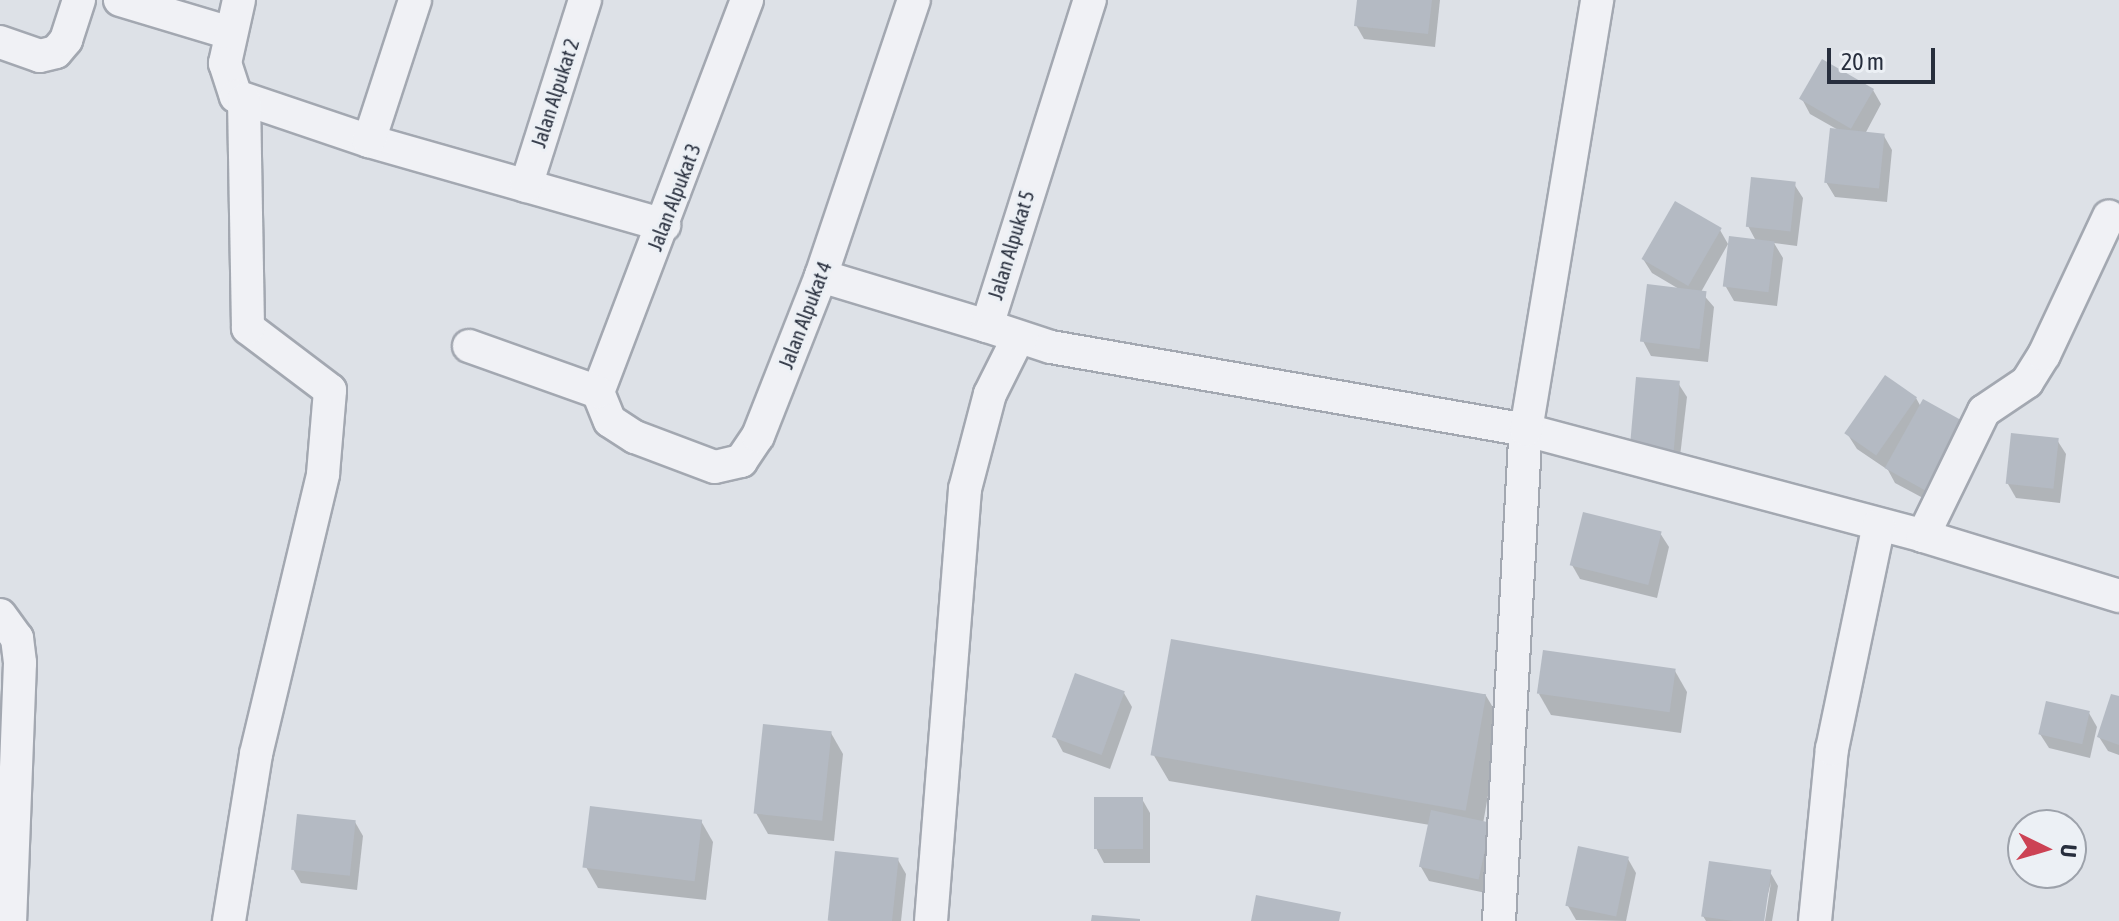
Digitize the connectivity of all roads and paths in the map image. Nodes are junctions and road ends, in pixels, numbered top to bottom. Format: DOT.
graph roads {
  1 [pos="79,0"];
  2 [pos="120,0"];
  3 [pos="239,0"];
  4 [pos="415,0"];
  5 [pos="585,0"];
  6 [pos="747,0"];
  7 [pos="914,0"];
  8 [pos="1090,0"];
  9 [pos="1597,0"];
  10 [pos="227,32"];
  11 [pos="0,42"];
  12 [pos="244,100"];
  13 [pos="369,141"];
  14 [pos="526,186"];
  15 [pos="2109,216"];
  16 [pos="664,225"];
  17 [pos="821,276"];
  18 [pos="987,326"];
  19 [pos="1017,340"];
  20 [pos="469,346"];
  21 [pos="598,392"];
  22 [pos="1526,430"];
  23 [pos="1879,525"];
  24 [pos="1923,536"];
  25 [pos="2119,596"];
  26 [pos="0,615"];
  27 [pos="10,921"];
  28 [pos="229,921"];
  29 [pos="931,921"];
  30 [pos="1499,921"];
  31 [pos="1815,921"];
  1 -- 11 [label="street"];
  2 -- 10 [label="street"];
  3 -- 10 [label="street"];
  4 -- 13 [label="street"];
  5 -- 14 [label="street, Jalan Alpukat 2"];
  6 -- 16 [label="street, Jalan Alpukat 3"];
  7 -- 17 [label="street, Jalan Alpukat 4"];
  8 -- 18 [label="street, Jalan Alpukat 5"];
  9 -- 22 [label="street"];
  10 -- 12 [label="street"];
  12 -- 13 [label="street"];
  12 -- 28 [label="street"];
  13 -- 14 [label="street"];
  14 -- 16 [label="street"];
  15 -- 24 [label="street"];
  16 -- 21 [label="street, Jalan Alpukat 3"];
  17 -- 18 [label="street, Jalan Alpukat 5"];
  17 -- 21 [label="street, Jalan Alpukat 4"];
  18 -- 19 [label="street"];
  19 -- 22 [label="street"];
  19 -- 29 [label="street"];
  20 -- 21 [label="street"];
  22 -- 23 [label="street"];
  22 -- 30 [label="street"];
  23 -- 24 [label="street"];
  23 -- 31 [label="street"];
  24 -- 25 [label="street"];
  26 -- 27 [label="street"];
}
